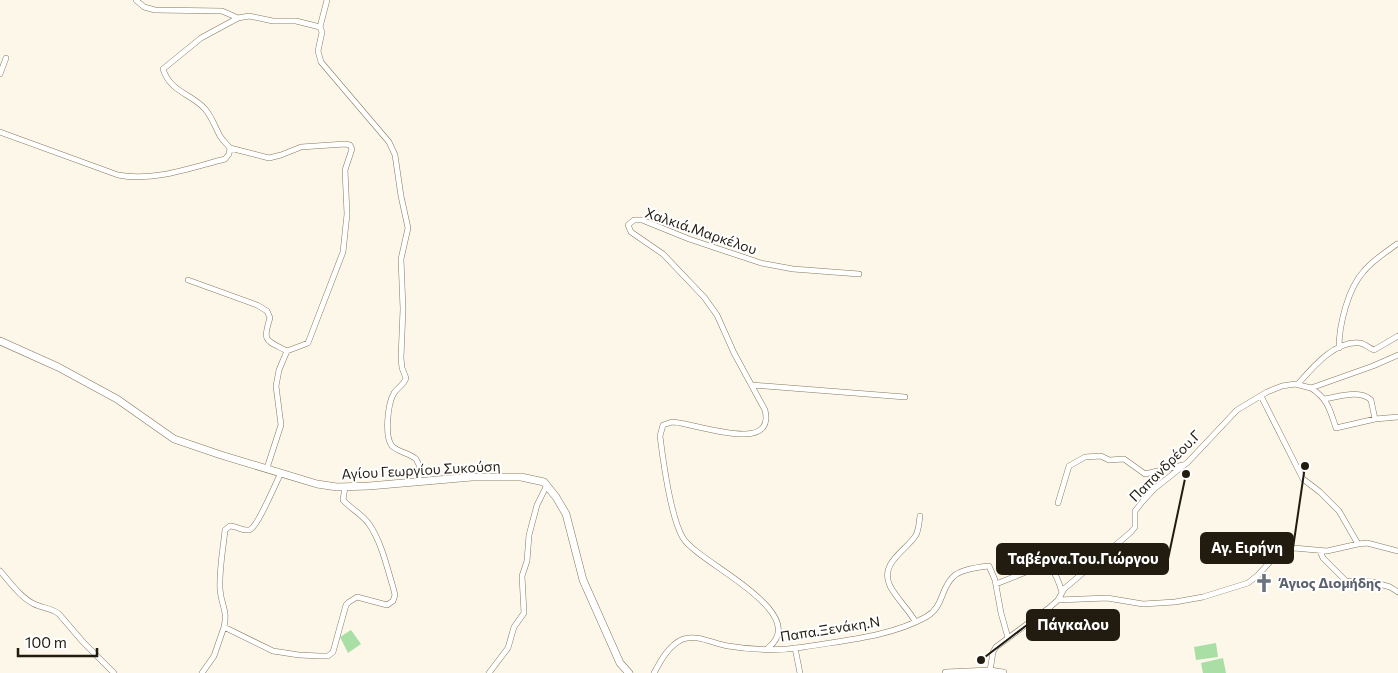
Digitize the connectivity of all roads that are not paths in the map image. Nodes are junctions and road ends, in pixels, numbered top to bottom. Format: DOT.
graph roads {
  1 [pos="136,0"];
  2 [pos="327,0"];
  3 [pos="238,18"];
  4 [pos="320,27"];
  5 [pos="6,58"];
  6 [pos="0,74"];
  7 [pos="0,132"];
  8 [pos="230,148"];
  9 [pos="1397,244"];
  10 [pos="859,274"];
  11 [pos="188,280"];
  12 [pos="1398,336"];
  13 [pos="0,341"];
  14 [pos="1339,348"];
  15 [pos="287,351"];
  16 [pos="1398,355"];
  17 [pos="1298,384"];
  18 [pos="752,385"];
  19 [pos="1311,388"];
  20 [pos="1260,396"];
  21 [pos="905,397"];
  22 [pos="1324,399"];
  23 [pos="1398,417"];
  24 [pos="1375,419"];
  25 [pos="1184,465"];
  26 [pos="267,468"];
  27 [pos="281,473"];
  28 [pos="419,482"];
  29 [pos="548,485"];
  30 [pos="345,487"];
  31 [pos="1058,503"];
  32 [pos="920,516"];
  33 [pos="1358,544"];
  34 [pos="1320,551"];
  35 [pos="1398,551"];
  36 [pos="0,571"];
  37 [pos="996,584"];
  38 [pos="1062,592"];
  39 [pos="1398,592"];
  40 [pos="1058,600"];
  41 [pos="915,621"];
  42 [pos="224,627"];
  43 [pos="1008,638"];
  44 [pos="768,648"];
  45 [pos="795,648"];
  46 [pos="991,672"];
  47 [pos="114,673"];
  48 [pos="202,673"];
  49 [pos="489,673"];
  50 [pos="629,673"];
  51 [pos="654,673"];
  52 [pos="800,673"];
  53 [pos="946,673"];
  54 [pos="1003,673"];
  1 -- 3 [label="street"];
  2 -- 4 [label="street"];
  3 -- 4 [label="street"];
  3 -- 8 [label="street"];
  4 -- 28 [label="street"];
  5 -- 6 [label="street"];
  7 -- 8 [label="street"];
  8 -- 15 [label="street"];
  9 -- 14 [label="street"];
  10 -- 18 [label="street, Χαλκιά.Μαρκέλου"];
  11 -- 15 [label="street"];
  12 -- 14 [label="street"];
  13 -- 26 [label="main road, Αγίου Γεωργίου Συκούση"];
  14 -- 17 [label="street"];
  15 -- 26 [label="street"];
  16 -- 19 [label="street"];
  17 -- 19 [label="street"];
  17 -- 20 [label="street, Παπανδρέου.Γ"];
  18 -- 21 [label="street"];
  18 -- 44 [label="street, Χαλκιά.Μαρκέλου"];
  19 -- 22 [label="street"];
  20 -- 25 [label="street, Παπανδρέου.Γ"];
  20 -- 33 [label="street"];
  22 -- 24 [label="street"];
  22 -- 24 [label="street"];
  23 -- 24 [label="street"];
  25 -- 31 [label="street"];
  25 -- 38 [label="street, Παπανδρέου.Γ"];
  26 -- 27 [label="main road, Αγίου Γεωργίου Συκούση"];
  27 -- 30 [label="main road, Αγίου Γεωργίου Συκούση"];
  27 -- 42 [label="street"];
  28 -- 29 [label="main road, Αγίου Γεωργίου Συκούση"];
  28 -- 30 [label="main road, Αγίου Γεωργίου Συκούση"];
  29 -- 49 [label="street"];
  29 -- 50 [label="main road"];
  30 -- 42 [label="street"];
  32 -- 41 [label="street"];
  33 -- 34 [label="street"];
  33 -- 35 [label="street"];
  34 -- 39 [label="street"];
  34 -- 40 [label="street"];
  36 -- 47 [label="street"];
  37 -- 38 [label="street"];
  37 -- 41 [label="street, Παπα.Ξενάκη.Ν"];
  37 -- 43 [label="street"];
  38 -- 40 [label="street, Παπανδρέου.Γ"];
  40 -- 43 [label="street, Παπανδρέου.Γ"];
  41 -- 45 [label="street, Παπα.Ξενάκη.Ν"];
  42 -- 48 [label="street"];
  43 -- 46 [label="street, Παπανδρέου.Γ"];
  44 -- 45 [label="street, Παπα.Ξενάκη.Ν"];
  44 -- 51 [label="street, Παπα.Ξενάκη.Ν"];
  45 -- 52 [label="street"];
  46 -- 53 [label="main road"];
  46 -- 54 [label="main road"];
}
